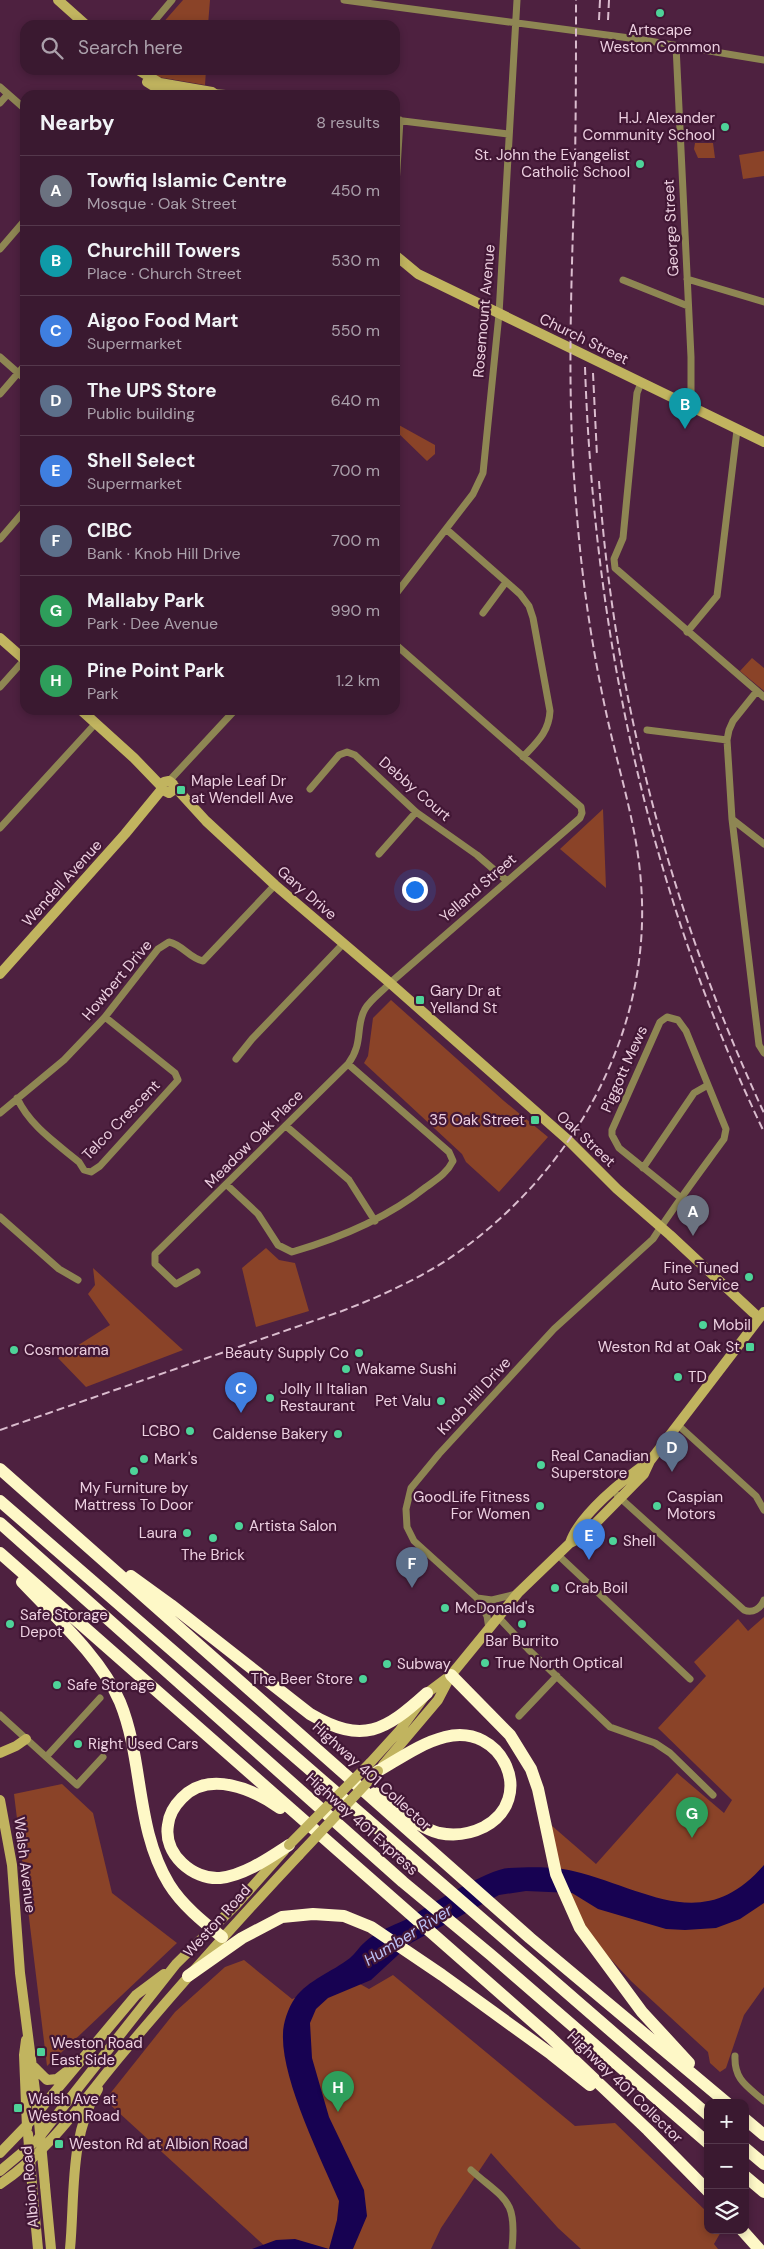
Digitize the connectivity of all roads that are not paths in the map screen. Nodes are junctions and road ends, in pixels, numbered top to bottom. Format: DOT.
graph roads {
  1 [pos="58,0"];
  2 [pos="172,0"];
  3 [pos="344,0"];
  4 [pos="517,0"];
  5 [pos="80,20"];
  6 [pos="155,20"];
  7 [pos="516,24"];
  8 [pos="676,46"];
  9 [pos="764,60"];
  10 [pos="141,75"];
  11 [pos="146,75"];
  12 [pos="0,87"];
  13 [pos="160,90"];
  14 [pos="185,90"];
  15 [pos="8,94"];
  16 [pos="0,103"];
  17 [pos="20,105"];
  18 [pos="400,120"];
  19 [pos="508,134"];
  20 [pos="20,226"];
  21 [pos="0,249"];
  22 [pos="400,259"];
  23 [pos="688,279"];
  24 [pos="623,280"];
  25 [pos="764,302"];
  26 [pos="688,306"];
  27 [pos="499,314"];
  28 [pos="0,357"];
  29 [pos="20,371"];
  30 [pos="18,373"];
  31 [pos="641,383"];
  32 [pos="0,394"];
  33 [pos="692,408"];
  34 [pos="737,430"];
  35 [pos="764,442"];
  36 [pos="20,516"];
  37 [pos="446,529"];
  38 [pos="0,539"];
  39 [pos="506,582"];
  40 [pos="400,589"];
  41 [pos="482,613"];
  42 [pos="687,632"];
  43 [pos="0,638"];
  44 [pos="400,648"];
  45 [pos="20,656"];
  46 [pos="20,665"];
  47 [pos="0,687"];
  48 [pos="757,691"];
  49 [pos="764,697"];
  50 [pos="87,715"];
  51 [pos="231,715"];
  52 [pos="96,723"];
  53 [pos="647,730"];
  54 [pos="727,740"];
  55 [pos="523,756"];
  56 [pos="168,787"];
  57 [pos="310,789"];
  58 [pos="416,812"];
  59 [pos="732,820"];
  60 [pos="0,828"];
  61 [pos="764,844"];
  62 [pos="379,854"];
  63 [pos="507,881"];
  64 [pos="275,885"];
  65 [pos="343,944"];
  66 [pos="0,974"];
  67 [pos="390,983"];
  68 [pos="105,1017"];
  69 [pos="763,1053"];
  70 [pos="236,1058"];
  71 [pos="348,1064"];
  72 [pos="708,1086"];
  73 [pos="17,1098"];
  74 [pos="0,1113"];
  75 [pos="286,1126"];
  76 [pos="643,1168"];
  77 [pos="227,1184"];
  78 [pos="681,1198"];
  79 [pos="0,1217"];
  80 [pos="375,1221"];
  81 [pos="661,1227"];
  82 [pos="196,1272"];
  83 [pos="78,1280"];
  84 [pos="762,1315"];
  85 [pos="678,1425"];
  86 [pos="650,1460"];
  87 [pos="0,1469"];
  88 [pos="612,1491"];
  89 [pos="621,1499"];
  90 [pos="0,1501"];
  91 [pos="764,1510"];
  92 [pos="0,1523"];
  93 [pos="80,1541"];
  94 [pos="570,1543"];
  95 [pos="0,1553"];
  96 [pos="558,1554"];
  97 [pos="0,1559"];
  98 [pos="518,1593"];
  99 [pos="477,1598"];
  100 [pos="763,1602"];
  101 [pos="499,1618"];
  102 [pos="489,1629"];
  103 [pos="451,1674"];
  104 [pos="557,1676"];
  105 [pos="690,1679"];
  106 [pos="427,1693"];
  107 [pos="100,1698"];
  108 [pos="0,1715"];
  109 [pos="519,1716"];
  110 [pos="26,1739"];
  111 [pos="0,1753"];
  112 [pos="46,1757"];
  113 [pos="102,1757"];
  114 [pos="374,1767"];
  115 [pos="347,1776"];
  116 [pos="713,1795"];
  117 [pos="0,1800"];
  118 [pos="323,1838"];
  119 [pos="289,1845"];
  120 [pos="212,1928"];
  121 [pos="222,1937"];
  122 [pos="176,1964"];
  123 [pos="188,1976"];
  124 [pos="27,2024"];
  125 [pos="120,2055"];
  126 [pos="735,2056"];
  127 [pos="78,2065"];
  128 [pos="34,2067"];
  129 [pos="708,2086"];
  130 [pos="722,2099"];
  131 [pos="764,2101"];
  132 [pos="704,2112"];
  133 [pos="38,2117"];
  134 [pos="749,2122"];
  135 [pos="28,2129"];
  136 [pos="648,2130"];
  137 [pos="764,2135"];
  138 [pos="704,2140"];
  139 [pos="749,2151"];
  140 [pos="0,2153"];
  141 [pos="764,2164"];
  142 [pos="471,2170"];
  143 [pos="0,2171"];
  144 [pos="749,2179"];
  145 [pos="0,2184"];
  146 [pos="706,2189"];
  147 [pos="764,2192"];
  148 [pos="746,2234"];
  149 [pos="38,2249"];
  150 [pos="51,2249"];
  151 [pos="70,2249"];
  152 [pos="512,2249"];
  153 [pos="759,2249"];
  1 -- 5 [label="main road"];
  2 -- 6 [label="street"];
  3 -- 7 [label="street"];
  4 -- 7 [label="street, Rosemount Avenue"];
  7 -- 8 [label="street"];
  7 -- 19 [label="street, Rosemount Avenue"];
  8 -- 9 [label="street"];
  8 -- 23 [label="street, George Street"];
  10 -- 13 [label="main road"];
  11 -- 14 [label="main road"];
  12 -- 15 [label="street"];
  15 -- 16 [label="street"];
  15 -- 17 [label="street"];
  18 -- 19 [label="street"];
  19 -- 27 [label="street, Rosemount Avenue"];
  20 -- 21 [label="street"];
  22 -- 27 [label="main road, Church Street"];
  23 -- 25 [label="street"];
  23 -- 26 [label="street, George Street"];
  24 -- 26 [label="street"];
  26 -- 33 [label="street, George Street"];
  27 -- 31 [label="main road, Church Street"];
  27 -- 37 [label="street, Rosemount Avenue"];
  28 -- 30 [label="street"];
  29 -- 30 [label="street"];
  30 -- 32 [label="street"];
  31 -- 33 [label="main road, Church Street"];
  31 -- 42 [label="street"];
  33 -- 34 [label="main road, Church Street"];
  34 -- 35 [label="main road, Church Street"];
  34 -- 42 [label="street"];
  36 -- 38 [label="street"];
  37 -- 39 [label="street"];
  37 -- 40 [label="street, Rosemount Avenue"];
  39 -- 41 [label="street"];
  39 -- 55 [label="street"];
  42 -- 48 [label="street"];
  43 -- 45 [label="main road"];
  44 -- 55 [label="street"];
  46 -- 47 [label="street"];
  48 -- 49 [label="street"];
  48 -- 54 [label="street"];
  50 -- 52 [label="main road, Gary Drive"];
  51 -- 56 [label="street, Wendell Avenue"];
  52 -- 56 [label="main road, Gary Drive"];
  52 -- 60 [label="street"];
  53 -- 54 [label="street"];
  54 -- 59 [label="street"];
  55 -- 63 [label="street, Yelland Street"];
  56 -- 64 [label="main road, Gary Drive"];
  56 -- 66 [label="main road, Wendell Avenue"];
  57 -- 58 [label="street, Debby Court"];
  58 -- 62 [label="street"];
  58 -- 63 [label="street, Debby Court"];
  59 -- 61 [label="street"];
  59 -- 69 [label="street"];
  63 -- 67 [label="street, Yelland Street"];
  64 -- 65 [label="main road, Gary Drive"];
  64 -- 68 [label="street, Howbert Drive"];
  65 -- 67 [label="main road, Gary Drive"];
  65 -- 70 [label="street"];
  67 -- 71 [label="street, Meadow Oak Place"];
  67 -- 81 [label="main road, Oak Street"];
  68 -- 73 [label="street, Howbert Drive"];
  68 -- 73 [label="street, Telco Crescent"];
  71 -- 75 [label="street, Meadow Oak Place"];
  71 -- 80 [label="street"];
  72 -- 76 [label="street"];
  72 -- 76 [label="street, Piggott Mews"];
  72 -- 78 [label="street, Piggott Mews"];
  73 -- 74 [label="street, Howbert Drive"];
  75 -- 77 [label="street, Meadow Oak Place"];
  75 -- 80 [label="street"];
  76 -- 78 [label="street, Piggott Mews"];
  77 -- 80 [label="street"];
  77 -- 82 [label="street, Meadow Oak Place"];
  78 -- 81 [label="street, Piggott Mews"];
  79 -- 83 [label="street"];
  81 -- 84 [label="main road, Oak Street"];
  81 -- 99 [label="street, Knob Hill Drive"];
  84 -- 85 [label="main road, Weston Road"];
  85 -- 86 [label="main road, Weston Road"];
  85 -- 91 [label="street"];
  86 -- 88 [label="main road, Weston Road"];
  86 -- 89 [label="main road, Weston Road"];
  87 -- 93 [label="highway, Highway 401 Collector"];
  88 -- 89 [label="street"];
  88 -- 94 [label="main road, Weston Road"];
  89 -- 94 [label="main road, Weston Road"];
  89 -- 100 [label="street"];
  90 -- 132 [label="highway, Highway 401 Express"];
  92 -- 138 [label="highway, Highway 401 Express"];
  93 -- 106 [label="highway"];
  93 -- 115 [label="highway, Highway 401 Collector"];
  94 -- 96 [label="main road, Weston Road"];
  95 -- 118 [label="highway, Highway 401 Collector"];
  96 -- 98 [label="main road, Weston Road"];
  96 -- 105 [label="street"];
  97 -- 120 [label="highway"];
  98 -- 99 [label="street"];
  98 -- 101 [label="main road, Weston Road"];
  99 -- 102 [label="street, Knob Hill Drive"];
  101 -- 102 [label="main road, Weston Road"];
  101 -- 104 [label="street"];
  102 -- 103 [label="main road, Weston Road"];
  103 -- 106 [label="main road, Weston Road"];
  103 -- 114 [label="main road, Weston Road"];
  103 -- 129 [label="highway"];
  104 -- 109 [label="street"];
  104 -- 116 [label="street"];
  106 -- 114 [label="main road, Weston Road"];
  107 -- 112 [label="street"];
  108 -- 110 [label="street"];
  110 -- 111 [label="main road"];
  110 -- 112 [label="street"];
  112 -- 113 [label="street"];
  114 -- 115 [label="highway"];
  114 -- 119 [label="main road, Weston Road, bridge"];
  114 -- 121 [label="main road, Weston Road, bridge"];
  115 -- 129 [label="highway, Highway 401 Collector"];
  117 -- 124 [label="main road, Walsh Avenue"];
  118 -- 119 [label="highway"];
  118 -- 136 [label="highway, Highway 401 Collector"];
  119 -- 120 [label="main road, Weston Road"];
  120 -- 121 [label="highway"];
  120 -- 122 [label="main road, Weston Road"];
  121 -- 123 [label="main road, Weston Road"];
  122 -- 127 [label="main road"];
  122 -- 143 [label="main road, Weston Road"];
  123 -- 125 [label="main road, Weston Road"];
  123 -- 136 [label="highway"];
  124 -- 128 [label="main road, Walsh Avenue"];
  124 -- 135 [label="main road, Walsh Avenue"];
  125 -- 145 [label="main road, Weston Road"];
  125 -- 151 [label="main road"];
  126 -- 131 [label="street"];
  127 -- 128 [label="main road"];
  127 -- 133 [label="main road"];
  128 -- 133 [label="main road, Walsh Avenue"];
  129 -- 130 [label="highway, Highway 401 Collector"];
  133 -- 135 [label="main road"];
  133 -- 150 [label="main road, Albion Road, bridge"];
  134 -- 137 [label="highway"];
  135 -- 140 [label="main road"];
  135 -- 149 [label="main road, Albion Road, bridge"];
  136 -- 146 [label="highway, Highway 401 Collector"];
  139 -- 141 [label="highway"];
  142 -- 152 [label="street"];
  144 -- 147 [label="highway"];
  148 -- 153 [label="highway"];
}
